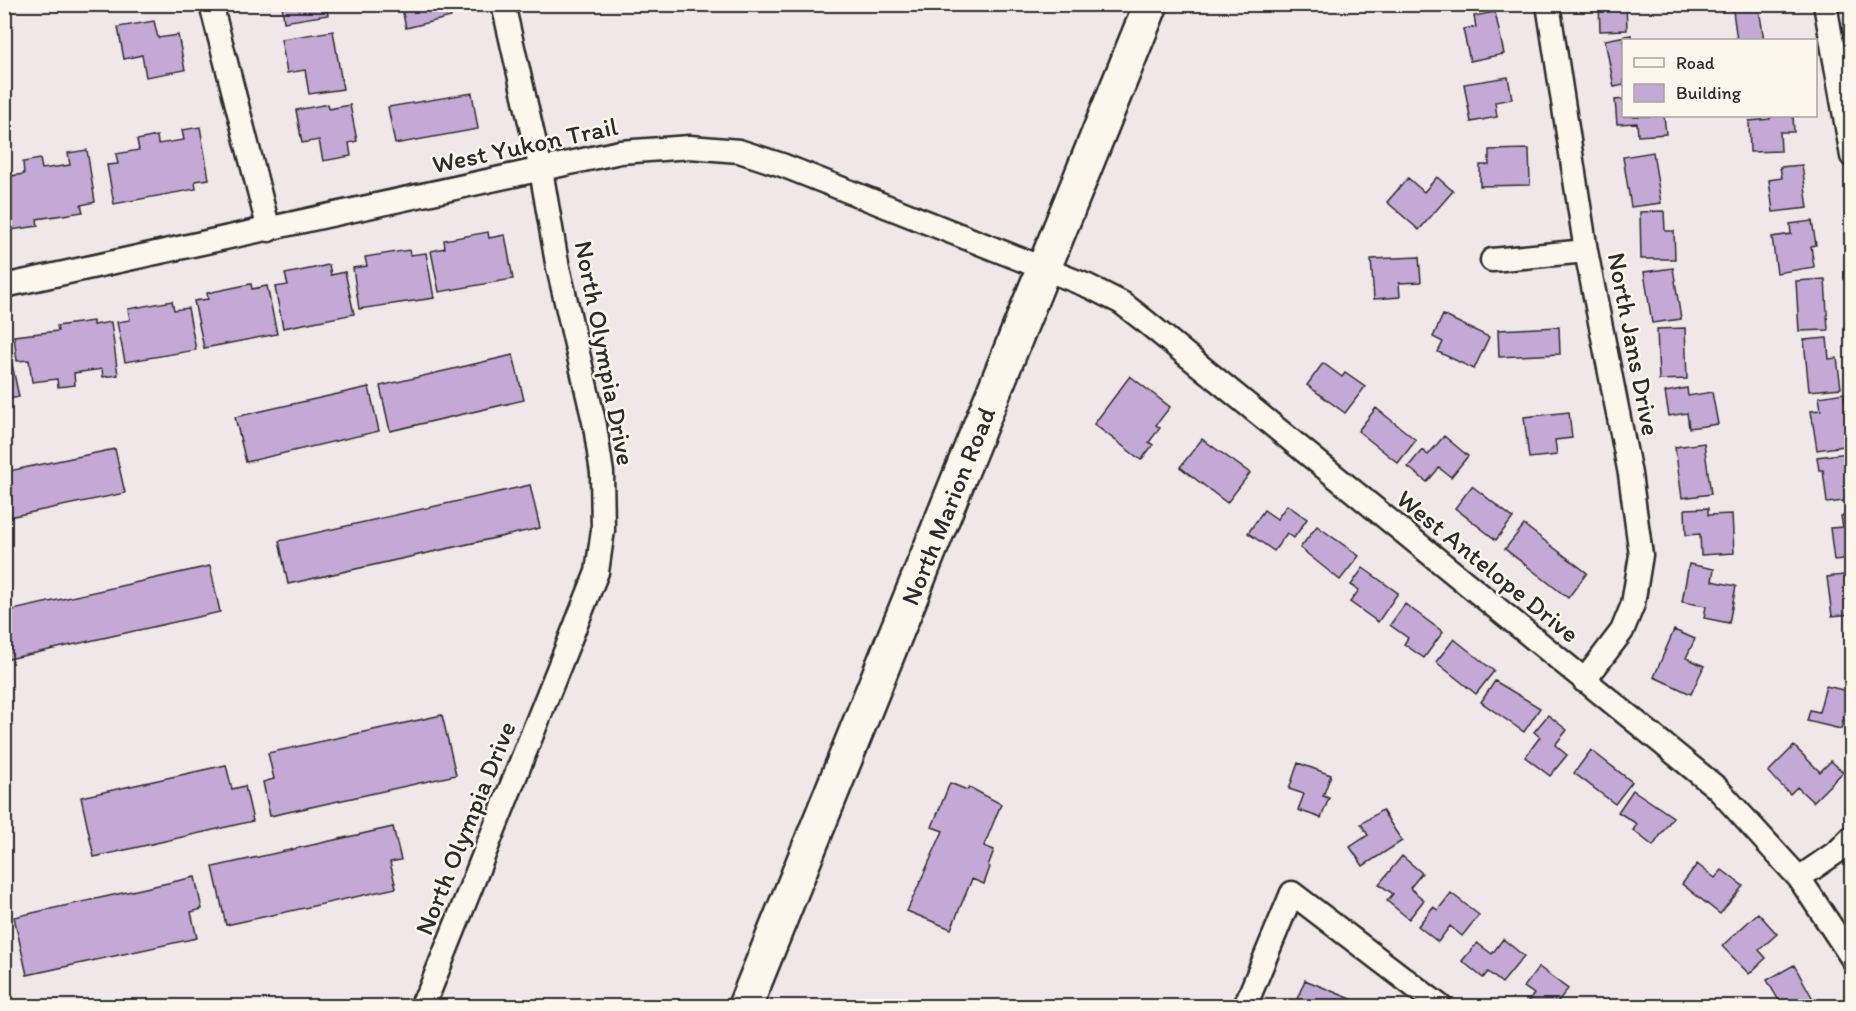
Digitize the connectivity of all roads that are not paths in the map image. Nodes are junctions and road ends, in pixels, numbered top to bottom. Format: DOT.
graph roads {
  1 [pos="211,4"];
  2 [pos="503,4"];
  3 [pos="1151,4"];
  4 [pos="1548,4"];
  5 [pos="1825,4"];
  6 [pos="1851,156"];
  7 [pos="541,170"];
  8 [pos="269,230"];
  9 [pos="1586,250"];
  10 [pos="1492,260"];
  11 [pos="1045,267"];
  12 [pos="4,286"];
  13 [pos="1584,681"];
  14 [pos="1851,837"];
  15 [pos="1799,878"];
  16 [pos="1851,958"];
  17 [pos="421,1006"];
  18 [pos="745,1006"];
  19 [pos="1245,1006"];
  20 [pos="1440,1006"];
  1 -- 8 [label="street"];
  2 -- 7 [label="street, North Olympia Drive"];
  3 -- 11 [label="main road, North Marion Road"];
  4 -- 9 [label="street, North Jans Drive"];
  5 -- 6 [label="street"];
  7 -- 8 [label="street, West Yukon Trail"];
  7 -- 11 [label="street, West Yukon Trail"];
  7 -- 17 [label="street, North Olympia Drive"];
  8 -- 12 [label="street, West Yukon Trail"];
  9 -- 10 [label="street"];
  9 -- 13 [label="street, North Jans Drive"];
  11 -- 13 [label="street, West Antelope Drive"];
  11 -- 18 [label="main road, North Marion Road"];
  13 -- 15 [label="street, West Antelope Drive"];
  14 -- 15 [label="street"];
  15 -- 16 [label="street, West Antelope Drive"];
  19 -- 20 [label="street"];
}
